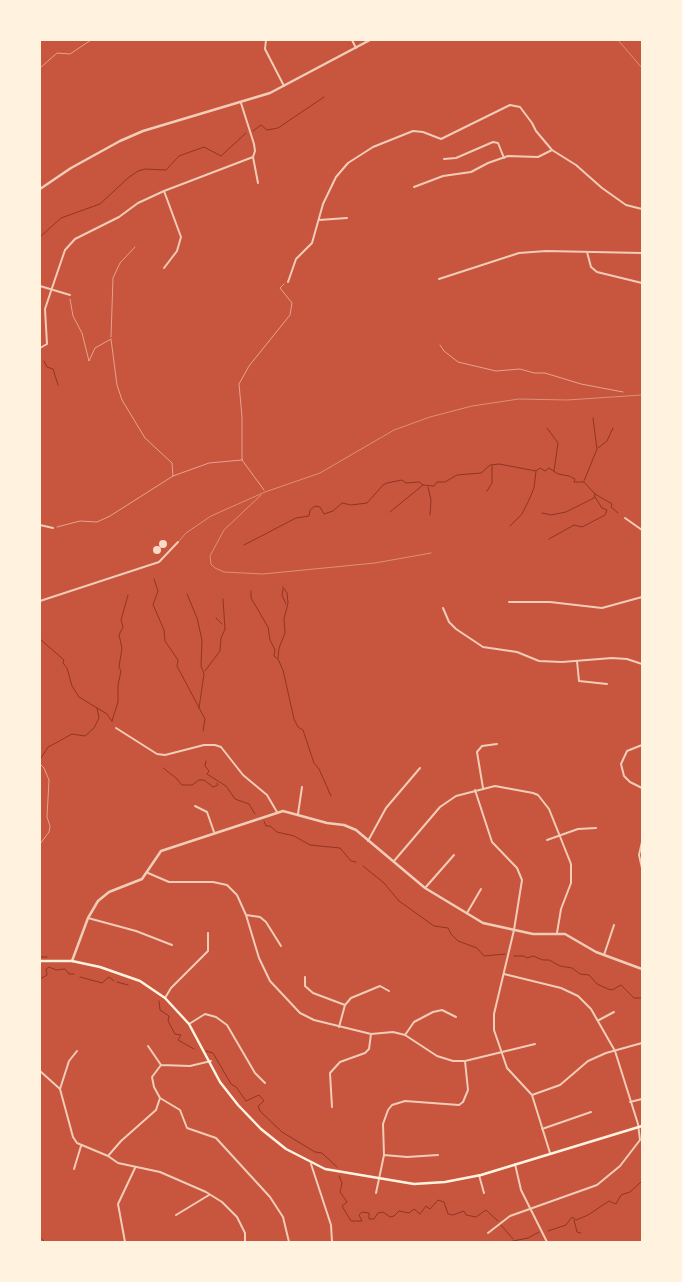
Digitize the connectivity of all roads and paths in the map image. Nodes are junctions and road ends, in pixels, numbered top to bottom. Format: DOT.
graph roads {
  1 [pos="91,40"];
  2 [pos="266,40"];
  3 [pos="352,40"];
  4 [pos="370,40"];
  5 [pos="618,40"];
  6 [pos="356,48"];
  7 [pos="40,68"];
  8 [pos="642,68"];
  9 [pos="284,86"];
  10 [pos="241,103"];
  11 [pos="552,150"];
  12 [pos="253,157"];
  13 [pos="504,158"];
  14 [pos="444,159"];
  15 [pos="258,183"];
  16 [pos="414,187"];
  17 [pos="40,189"];
  18 [pos="164,191"];
  19 [pos="642,209"];
  20 [pos="348,218"];
  21 [pos="318,220"];
  22 [pos="135,247"];
  23 [pos="587,252"];
  24 [pos="642,252"];
  25 [pos="164,268"];
  26 [pos="439,278"];
  27 [pos="288,282"];
  28 [pos="642,283"];
  29 [pos="40,286"];
  30 [pos="52,288"];
  31 [pos="70,295"];
  32 [pos="111,339"];
  33 [pos="440,345"];
  34 [pos="40,348"];
  35 [pos="642,395"];
  36 [pos="625,396"];
  37 [pos="242,460"];
  38 [pos="173,476"];
  39 [pos="265,492"];
  40 [pos="261,494"];
  41 [pos="625,518"];
  42 [pos="40,525"];
  43 [pos="53,528"];
  44 [pos="642,530"];
  45 [pos="178,542"];
  46 [pos="431,553"];
  47 [pos="642,596"];
  48 [pos="40,601"];
  49 [pos="509,602"];
  50 [pos="443,608"];
  51 [pos="577,661"];
  52 [pos="642,664"];
  53 [pos="607,684"];
  54 [pos="116,728"];
  55 [pos="497,744"];
  56 [pos="642,745"];
  57 [pos="40,764"];
  58 [pos="420,768"];
  59 [pos="302,787"];
  60 [pos="483,788"];
  61 [pos="642,788"];
  62 [pos="475,790"];
  63 [pos="195,806"];
  64 [pos="277,812"];
  65 [pos="298,814"];
  66 [pos="596,828"];
  67 [pos="214,832"];
  68 [pos="560,835"];
  69 [pos="547,840"];
  70 [pos="368,841"];
  71 [pos="642,842"];
  72 [pos="40,844"];
  73 [pos="454,855"];
  74 [pos="394,861"];
  75 [pos="642,868"];
  76 [pos="148,873"];
  77 [pos="425,888"];
  78 [pos="481,889"];
  79 [pos="467,913"];
  80 [pos="246,915"];
  81 [pos="88,918"];
  82 [pos="614,925"];
  83 [pos="514,930"];
  84 [pos="208,933"];
  85 [pos="557,933"];
  86 [pos="172,945"];
  87 [pos="281,946"];
  88 [pos="604,955"];
  89 [pos="40,961"];
  90 [pos="72,961"];
  91 [pos="642,968"];
  92 [pos="504,974"];
  93 [pos="305,977"];
  94 [pos="389,991"];
  95 [pos="165,998"];
  96 [pos="345,1005"];
  97 [pos="614,1012"];
  98 [pos="456,1017"];
  99 [pos="599,1020"];
  100 [pos="189,1024"];
  101 [pos="340,1027"];
  102 [pos="371,1034"];
  103 [pos="405,1036"];
  104 [pos="642,1043"];
  105 [pos="535,1044"];
  106 [pos="148,1046"];
  107 [pos="77,1051"];
  108 [pos="615,1051"];
  109 [pos="500,1052"];
  110 [pos="210,1060"];
  111 [pos="465,1061"];
  112 [pos="162,1064"];
  113 [pos="40,1072"];
  114 [pos="265,1083"];
  115 [pos="60,1089"];
  116 [pos="532,1095"];
  117 [pos="160,1098"];
  118 [pos="642,1099"];
  119 [pos="630,1102"];
  120 [pos="332,1107"];
  121 [pos="591,1112"];
  122 [pos="641,1126"];
  123 [pos="542,1129"];
  124 [pos="81,1146"];
  125 [pos="550,1153"];
  126 [pos="384,1155"];
  127 [pos="438,1155"];
  128 [pos="108,1156"];
  129 [pos="311,1164"];
  130 [pos="514,1164"];
  131 [pos="135,1168"];
  132 [pos="74,1169"];
  133 [pos="480,1176"];
  134 [pos="379,1179"];
  135 [pos="376,1193"];
  136 [pos="484,1193"];
  137 [pos="210,1195"];
  138 [pos="531,1207"];
  139 [pos="176,1215"];
  140 [pos="488,1233"];
  141 [pos="125,1242"];
  142 [pos="245,1242"];
  143 [pos="289,1242"];
  144 [pos="332,1242"];
  145 [pos="547,1242"];
  1 -- 7 [label="path"];
  2 -- 9 [label="street"];
  3 -- 6 [label="street"];
  4 -- 6 [label="street"];
  5 -- 8 [label="lane"];
  6 -- 9 [label="street"];
  9 -- 10 [label="street"];
  10 -- 12 [label="street"];
  10 -- 17 [label="street"];
  11 -- 13 [label="street"];
  11 -- 19 [label="street"];
  11 -- 21 [label="street"];
  12 -- 15 [label="street"];
  12 -- 18 [label="street"];
  13 -- 14 [label="street"];
  13 -- 16 [label="street"];
  18 -- 25 [label="street"];
  18 -- 30 [label="street"];
  20 -- 21 [label="street"];
  21 -- 27 [label="street"];
  22 -- 32 [label="path"];
  23 -- 24 [label="street"];
  23 -- 26 [label="street"];
  23 -- 28 [label="street"];
  27 -- 37 [label="path"];
  29 -- 30 [label="street"];
  30 -- 31 [label="street"];
  30 -- 34 [label="street"];
  31 -- 32 [label="path"];
  32 -- 38 [label="path"];
  33 -- 36 [label="path"];
  35 -- 36 [label="lane"];
  36 -- 39 [label="lane"];
  37 -- 38 [label="path"];
  37 -- 39 [label="path"];
  38 -- 43 [label="path"];
  39 -- 40 [label="lane"];
  40 -- 45 [label="lane"];
  40 -- 46 [label="lane"];
  41 -- 44 [label="street"];
  42 -- 43 [label="street"];
  45 -- 48 [label="street"];
  47 -- 49 [label="street"];
  50 -- 51 [label="street"];
  51 -- 52 [label="street"];
  51 -- 53 [label="street"];
  54 -- 64 [label="street"];
  55 -- 60 [label="street"];
  56 -- 61 [label="street"];
  57 -- 72 [label="path"];
  58 -- 70 [label="street"];
  59 -- 65 [label="street"];
  60 -- 62 [label="street"];
  60 -- 68 [label="street"];
  62 -- 74 [label="street"];
  62 -- 83 [label="street"];
  63 -- 67 [label="street"];
  64 -- 65 [label="street"];
  64 -- 67 [label="street"];
  65 -- 70 [label="street"];
  66 -- 68 [label="street"];
  67 -- 76 [label="street"];
  68 -- 69 [label="street"];
  68 -- 85 [label="street"];
  70 -- 74 [label="street"];
  71 -- 75 [label="street"];
  73 -- 77 [label="street"];
  74 -- 77 [label="street"];
  76 -- 80 [label="street"];
  76 -- 81 [label="street"];
  77 -- 79 [label="street"];
  78 -- 79 [label="street"];
  79 -- 83 [label="street"];
  80 -- 87 [label="street"];
  80 -- 101 [label="street"];
  81 -- 86 [label="street"];
  81 -- 90 [label="street"];
  82 -- 88 [label="street"];
  83 -- 85 [label="street"];
  83 -- 92 [label="street"];
  84 -- 95 [label="street"];
  85 -- 88 [label="street"];
  88 -- 91 [label="street"];
  89 -- 90 [label="main road"];
  90 -- 95 [label="main road"];
  92 -- 99 [label="street"];
  92 -- 109 [label="street"];
  93 -- 96 [label="street"];
  94 -- 96 [label="street"];
  95 -- 100 [label="main road"];
  96 -- 101 [label="street"];
  97 -- 99 [label="street"];
  98 -- 103 [label="street"];
  99 -- 108 [label="street"];
  100 -- 110 [label="main road"];
  100 -- 114 [label="street"];
  101 -- 102 [label="street"];
  102 -- 103 [label="street"];
  102 -- 120 [label="street"];
  103 -- 111 [label="street"];
  104 -- 108 [label="street"];
  105 -- 109 [label="street"];
  106 -- 112 [label="street"];
  107 -- 115 [label="street"];
  108 -- 116 [label="street"];
  108 -- 119 [label="street"];
  109 -- 111 [label="street"];
  109 -- 116 [label="street"];
  110 -- 112 [label="street"];
  110 -- 129 [label="main road"];
  111 -- 126 [label="street"];
  112 -- 117 [label="street"];
  113 -- 115 [label="street"];
  115 -- 124 [label="street"];
  116 -- 123 [label="street"];
  117 -- 128 [label="street"];
  117 -- 143 [label="street"];
  118 -- 119 [label="street"];
  119 -- 122 [label="street"];
  121 -- 123 [label="street"];
  122 -- 125 [label="main road"];
  122 -- 138 [label="street"];
  123 -- 125 [label="street"];
  124 -- 128 [label="street"];
  124 -- 132 [label="street"];
  125 -- 130 [label="main road"];
  126 -- 127 [label="street"];
  126 -- 134 [label="street"];
  128 -- 131 [label="street"];
  129 -- 134 [label="main road"];
  129 -- 144 [label="street"];
  130 -- 133 [label="main road"];
  130 -- 138 [label="street"];
  131 -- 137 [label="street"];
  131 -- 141 [label="street"];
  133 -- 134 [label="main road"];
  133 -- 136 [label="street"];
  134 -- 135 [label="street"];
  137 -- 139 [label="street"];
  137 -- 142 [label="street"];
  138 -- 140 [label="street"];
  138 -- 145 [label="street"];
}
